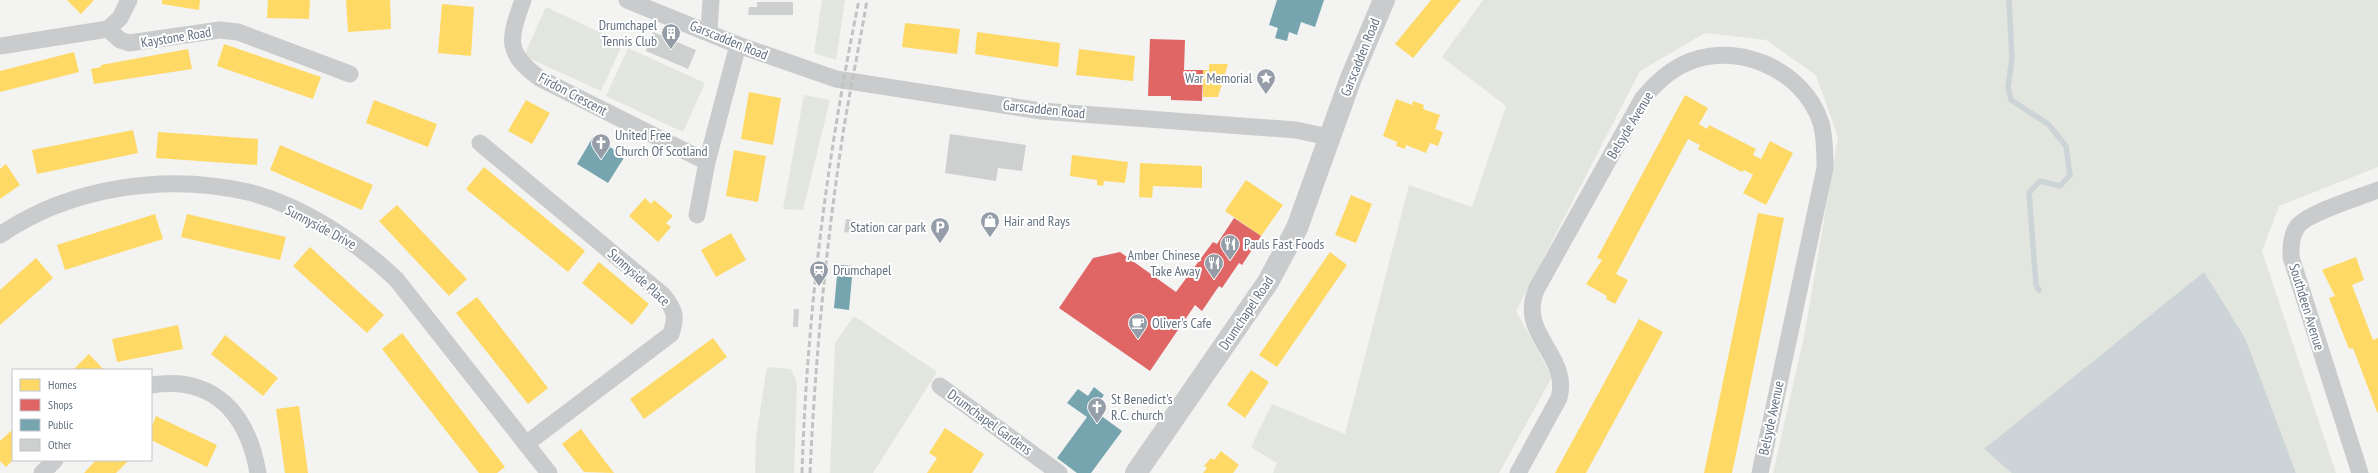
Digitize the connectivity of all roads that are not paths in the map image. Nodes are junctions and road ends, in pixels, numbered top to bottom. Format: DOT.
graph roads {
  1 [pos="129,0"];
  2 [pos="523,0"];
  3 [pos="627,0"];
  4 [pos="711,0"];
  5 [pos="1384,0"];
  6 [pos="108,29"];
  7 [pos="709,32"];
  8 [pos="738,44"];
  9 [pos="0,46"];
  10 [pos="350,74"];
  11 [pos="1328,137"];
  12 [pos="480,143"];
  13 [pos="707,162"];
  14 [pos="2378,190"];
  15 [pos="697,214"];
  16 [pos="0,235"];
  17 [pos="152,385"];
  18 [pos="940,386"];
  19 [pos="526,444"];
  20 [pos="54,461"];
  21 [pos="42,473"];
  22 [pos="258,473"];
  23 [pos="549,473"];
  24 [pos="1059,473"];
  25 [pos="1136,473"];
  26 [pos="1518,473"];
  27 [pos="1760,473"];
  28 [pos="2360,473"];
  1 -- 6 [label="street"];
  2 -- 13 [label="street, Firdon Crescent"];
  3 -- 7 [label="street, Garscadden Road"];
  4 -- 7 [label="street"];
  5 -- 11 [label="street, Garscadden Road"];
  6 -- 9 [label="street"];
  6 -- 10 [label="street, Kaystone Road"];
  7 -- 8 [label="street, Garscadden Road"];
  8 -- 11 [label="street, Garscadden Road"];
  8 -- 13 [label="street"];
  11 -- 25 [label="street, Drumchapel Road"];
  12 -- 19 [label="street, Sunnyside Place"];
  13 -- 15 [label="street"];
  14 -- 28 [label="street, Southdeen Avenue"];
  16 -- 19 [label="street, Sunnyside Drive"];
  17 -- 22 [label="street"];
  18 -- 24 [label="street, Drumchapel Gardens"];
  19 -- 23 [label="street, Sunnyside Drive"];
  20 -- 21 [label="street"];
  26 -- 27 [label="street, Belsyde Avenue"];
}
